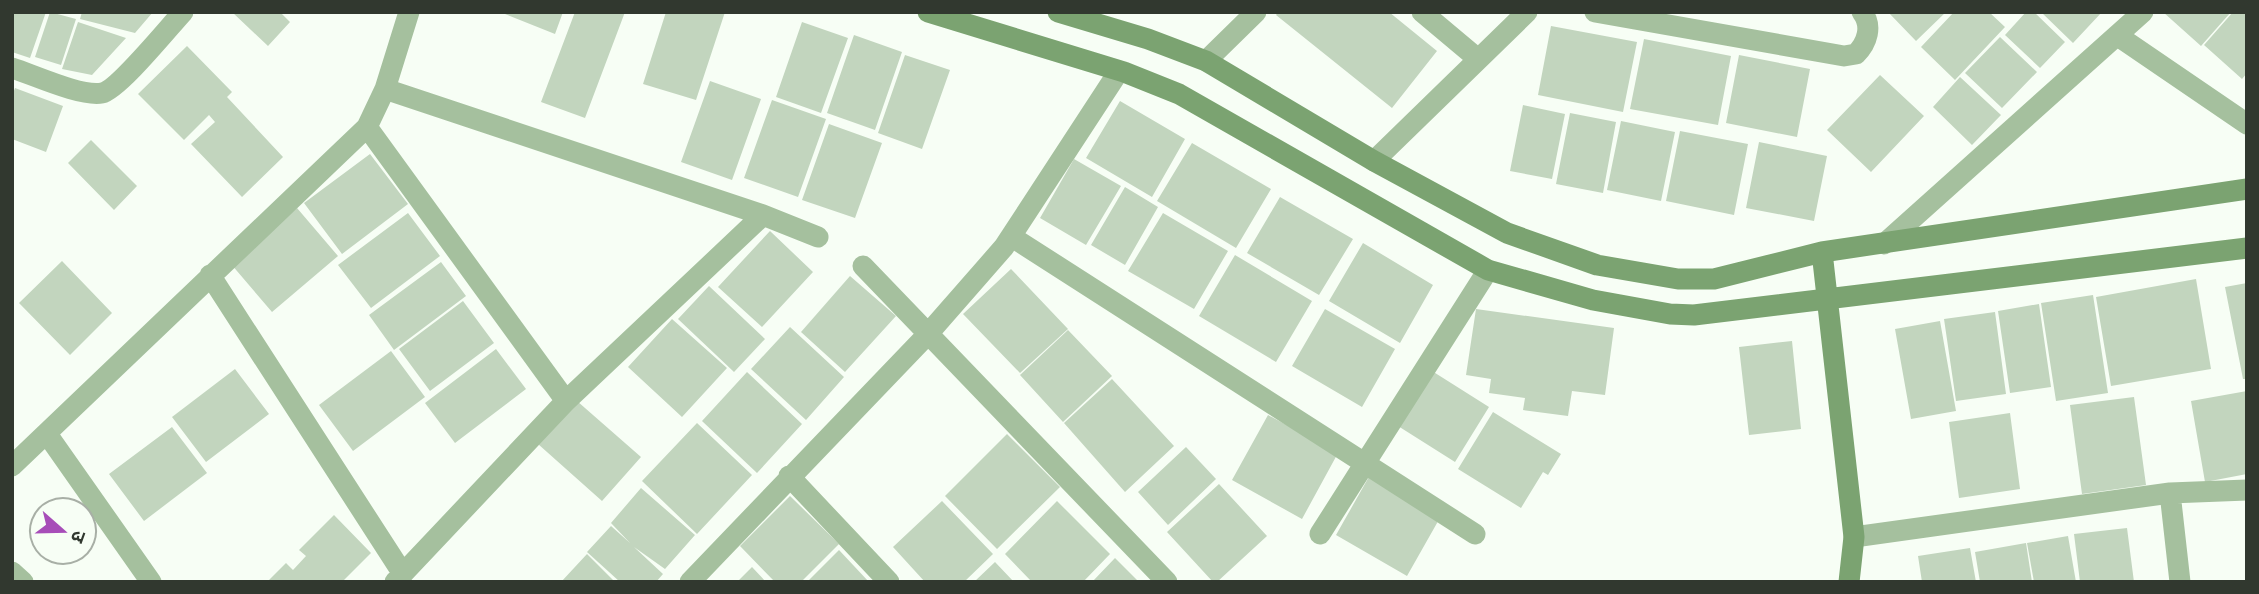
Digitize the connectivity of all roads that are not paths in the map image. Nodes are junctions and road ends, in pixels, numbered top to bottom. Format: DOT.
graph roads {
  1 [pos="183,12"];
  2 [pos="409,12"];
  3 [pos="928,12"];
  4 [pos="1058,12"];
  5 [pos="1256,12"];
  6 [pos="1422,12"];
  7 [pos="1527,12"];
  8 [pos="1595,12"];
  9 [pos="1861,12"];
  10 [pos="2143,12"];
  11 [pos="2118,36"];
  12 [pos="1478,59"];
  13 [pos="1206,61"];
  14 [pos="12,68"];
  15 [pos="1119,71"];
  16 [pos="385,89"];
  17 [pos="2247,124"];
  18 [pos="367,127"];
  19 [pos="1374,161"];
  20 [pos="2247,189"];
  21 [pos="764,215"];
  22 [pos="818,237"];
  23 [pos="1012,237"];
  24 [pos="1884,244"];
  25 [pos="2247,248"];
  26 [pos="1822,252"];
  27 [pos="863,266"];
  28 [pos="1488,270"];
  29 [pos="210,275"];
  30 [pos="1829,300"];
  31 [pos="927,335"];
  32 [pos="565,401"];
  33 [pos="47,434"];
  34 [pos="1366,464"];
  35 [pos="12,466"];
  36 [pos="789,476"];
  37 [pos="2247,490"];
  38 [pos="2170,494"];
  39 [pos="1321,534"];
  40 [pos="1475,534"];
  41 [pos="1854,537"];
  42 [pos="12,572"];
  43 [pos="399,578"];
  44 [pos="23,582"];
  45 [pos="151,582"];
  46 [pos="690,582"];
  47 [pos="889,582"];
  48 [pos="1167,582"];
  49 [pos="1849,582"];
  50 [pos="2180,582"];
  1 -- 14 [label="street"];
  2 -- 16 [label="street"];
  3 -- 15 [label="street"];
  4 -- 13 [label="street"];
  5 -- 13 [label="street"];
  6 -- 12 [label="street"];
  7 -- 12 [label="street"];
  8 -- 9 [label="street"];
  10 -- 11 [label="street"];
  11 -- 17 [label="street"];
  11 -- 24 [label="street"];
  12 -- 19 [label="street"];
  13 -- 19 [label="street"];
  15 -- 23 [label="street"];
  15 -- 28 [label="street"];
  16 -- 18 [label="street"];
  16 -- 21 [label="street"];
  18 -- 29 [label="street"];
  18 -- 32 [label="street"];
  19 -- 26 [label="street"];
  20 -- 24 [label="street"];
  21 -- 22 [label="street"];
  21 -- 32 [label="street"];
  23 -- 31 [label="street"];
  23 -- 34 [label="street"];
  24 -- 26 [label="street"];
  25 -- 30 [label="street"];
  26 -- 30 [label="street"];
  27 -- 31 [label="street"];
  28 -- 30 [label="street"];
  28 -- 34 [label="street"];
  29 -- 33 [label="street"];
  29 -- 43 [label="street"];
  30 -- 41 [label="street"];
  31 -- 36 [label="street"];
  31 -- 48 [label="street"];
  32 -- 43 [label="street"];
  33 -- 35 [label="street"];
  33 -- 45 [label="street"];
  34 -- 39 [label="street"];
  34 -- 40 [label="street"];
  36 -- 46 [label="street"];
  36 -- 47 [label="street"];
  37 -- 38 [label="street"];
  38 -- 41 [label="street"];
  38 -- 50 [label="street"];
  41 -- 49 [label="street"];
  42 -- 44 [label="street"];
}
